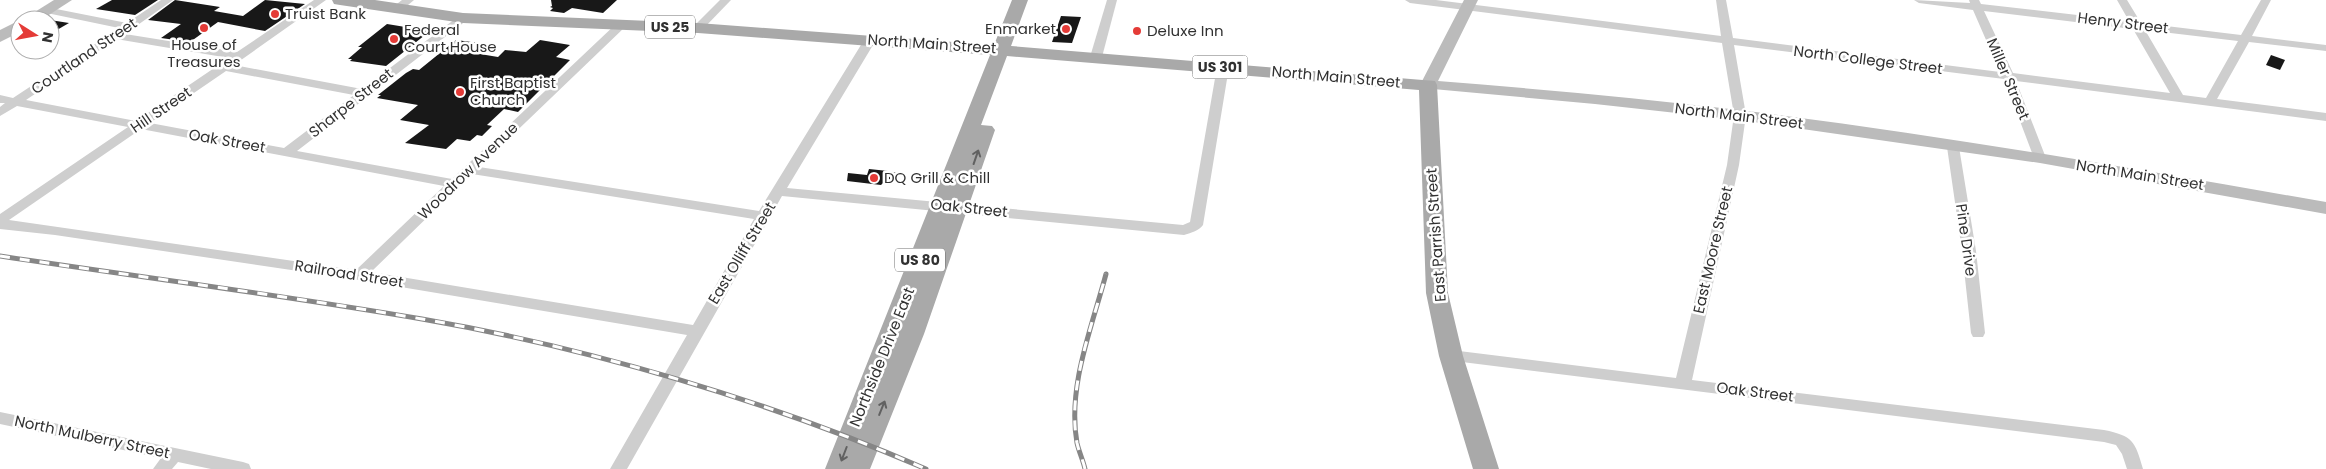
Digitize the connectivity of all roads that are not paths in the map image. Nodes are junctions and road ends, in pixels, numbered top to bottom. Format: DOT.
graph roads {
  1 [pos="65,0"];
  2 [pos="168,0"];
  3 [pos="321,0"];
  4 [pos="340,0"];
  5 [pos="726,0"];
  6 [pos="1020,0"];
  7 [pos="1033,0"];
  8 [pos="1112,0"];
  9 [pos="1410,0"];
  10 [pos="1721,0"];
  11 [pos="1919,0"];
  12 [pos="2122,0"];
  13 [pos="2266,0"];
  14 [pos="403,4"];
  15 [pos="1468,4"];
  16 [pos="1975,4"];
  17 [pos="46,10"];
  18 [pos="60,13"];
  19 [pos="463,18"];
  20 [pos="621,25"];
  21 [pos="2137,25"];
  22 [pos="127,26"];
  23 [pos="698,28"];
  24 [pos="116,36"];
  25 [pos="2246,38"];
  26 [pos="870,40"];
  27 [pos="1727,42"];
  28 [pos="2326,48"];
  29 [pos="1007,50"];
  30 [pos="241,56"];
  31 [pos="1096,57"];
  32 [pos="224,67"];
  33 [pos="1223,67"];
  34 [pos="2009,78"];
  35 [pos="1428,85"];
  36 [pos="364,93"];
  37 [pos="0,98"];
  38 [pos="2180,99"];
  39 [pos="16,101"];
  40 [pos="2210,102"];
  41 [pos="0,112"];
  42 [pos="1740,116"];
  43 [pos="2326,117"];
  44 [pos="139,125"];
  45 [pos="1953,147"];
  46 [pos="287,152"];
  47 [pos="2040,158"];
  48 [pos="470,170"];
  49 [pos="455,184"];
  50 [pos="779,191"];
  51 [pos="950,206"];
  52 [pos="2326,208"];
  53 [pos="763,216"];
  54 [pos="0,222"];
  55 [pos="359,275"];
  56 [pos="696,331"];
  57 [pos="1978,333"];
  58 [pos="1451,356"];
  59 [pos="1683,383"];
  60 [pos="0,418"];
  61 [pos="176,455"];
  62 [pos="161,469"];
  63 [pos="243,469"];
  64 [pos="618,469"];
  65 [pos="838,469"];
  66 [pos="857,469"];
  67 [pos="1486,469"];
  68 [pos="2134,469"];
  1 -- 17 [label="main road"];
  2 -- 22 [label="street, Courtland Street"];
  3 -- 30 [label="street, Hill Street"];
  4 -- 14 [label="main road, North Main Street / US 25"];
  5 -- 23 [label="street"];
  6 -- 29 [label="main road"];
  7 -- 29 [label="main road"];
  8 -- 31 [label="street"];
  9 -- 15 [label="street, North College Street"];
  10 -- 27 [label="street, East Moore Street"];
  11 -- 16 [label="street, Henry Street"];
  12 -- 21 [label="street"];
  13 -- 25 [label="street"];
  14 -- 19 [label="main road, North Main Street / US 25"];
  15 -- 27 [label="street, North College Street"];
  15 -- 35 [label="street"];
  16 -- 21 [label="street, Henry Street"];
  16 -- 34 [label="street, Miller Street"];
  18 -- 22 [label="street"];
  19 -- 20 [label="main road, North Main Street / US 25"];
  19 -- 36 [label="street, Sharpe Street"];
  20 -- 23 [label="main road, North Main Street / US 25"];
  20 -- 48 [label="street, Woodrow Avenue"];
  21 -- 25 [label="street, Henry Street"];
  21 -- 38 [label="street"];
  22 -- 24 [label="street, Courtland Street"];
  23 -- 26 [label="main road, North Main Street / US 25"];
  24 -- 30 [label="street"];
  24 -- 39 [label="street, Courtland Street"];
  25 -- 28 [label="street, Henry Street"];
  25 -- 40 [label="street"];
  26 -- 29 [label="main road, North Main Street / US 25"];
  26 -- 50 [label="street, East Olliff Street"];
  27 -- 34 [label="street, North College Street"];
  27 -- 42 [label="street, East Moore Street"];
  29 -- 31 [label="main road, North Main Street / US 301"];
  29 -- 51 [label="main road, Northside Drive East / US 80"];
  30 -- 32 [label="street, Hill Street"];
  31 -- 33 [label="main road, North Main Street / US 301"];
  32 -- 36 [label="street"];
  32 -- 44 [label="street, Hill Street"];
  33 -- 35 [label="main road, North Main Street / US 301"];
  33 -- 51 [label="street, Oak Street"];
  34 -- 38 [label="street, North College Street"];
  34 -- 47 [label="street, Miller Street"];
  35 -- 42 [label="street, North Main Street"];
  35 -- 58 [label="main road, East Parrish Street"];
  36 -- 46 [label="street, Sharpe Street"];
  37 -- 39 [label="street, Oak Street"];
  38 -- 40 [label="street, North College Street"];
  39 -- 41 [label="street, Courtland Street"];
  39 -- 44 [label="street, Oak Street"];
  40 -- 43 [label="street, North College Street"];
  42 -- 45 [label="street, North Main Street"];
  42 -- 59 [label="street, East Moore Street"];
  44 -- 46 [label="street, Oak Street"];
  44 -- 54 [label="street, Hill Street"];
  45 -- 47 [label="street, North Main Street"];
  45 -- 57 [label="street, Pine Drive"];
  46 -- 49 [label="street, Oak Street"];
  47 -- 52 [label="street, North Main Street"];
  48 -- 49 [label="street, Woodrow Avenue"];
  48 -- 53 [label="street"];
  49 -- 55 [label="street, Woodrow Avenue"];
  50 -- 51 [label="street, Oak Street"];
  50 -- 53 [label="street, East Olliff Street"];
  51 -- 65 [label="main road, Northside Drive East / US 80, one-way"];
  66 -- 51 [label="main road, Northside Drive East / US 80, one-way"];
  53 -- 56 [label="street, East Olliff Street"];
  54 -- 55 [label="street, Railroad Street"];
  55 -- 56 [label="street, Railroad Street"];
  56 -- 64 [label="street, East Olliff Street"];
  58 -- 59 [label="street, Oak Street"];
  58 -- 67 [label="main road, East Parrish Street"];
  59 -- 68 [label="street, Oak Street"];
  60 -- 61 [label="street, North Mulberry Street"];
  61 -- 62 [label="street"];
  61 -- 63 [label="street, North Mulberry Street"];
}
